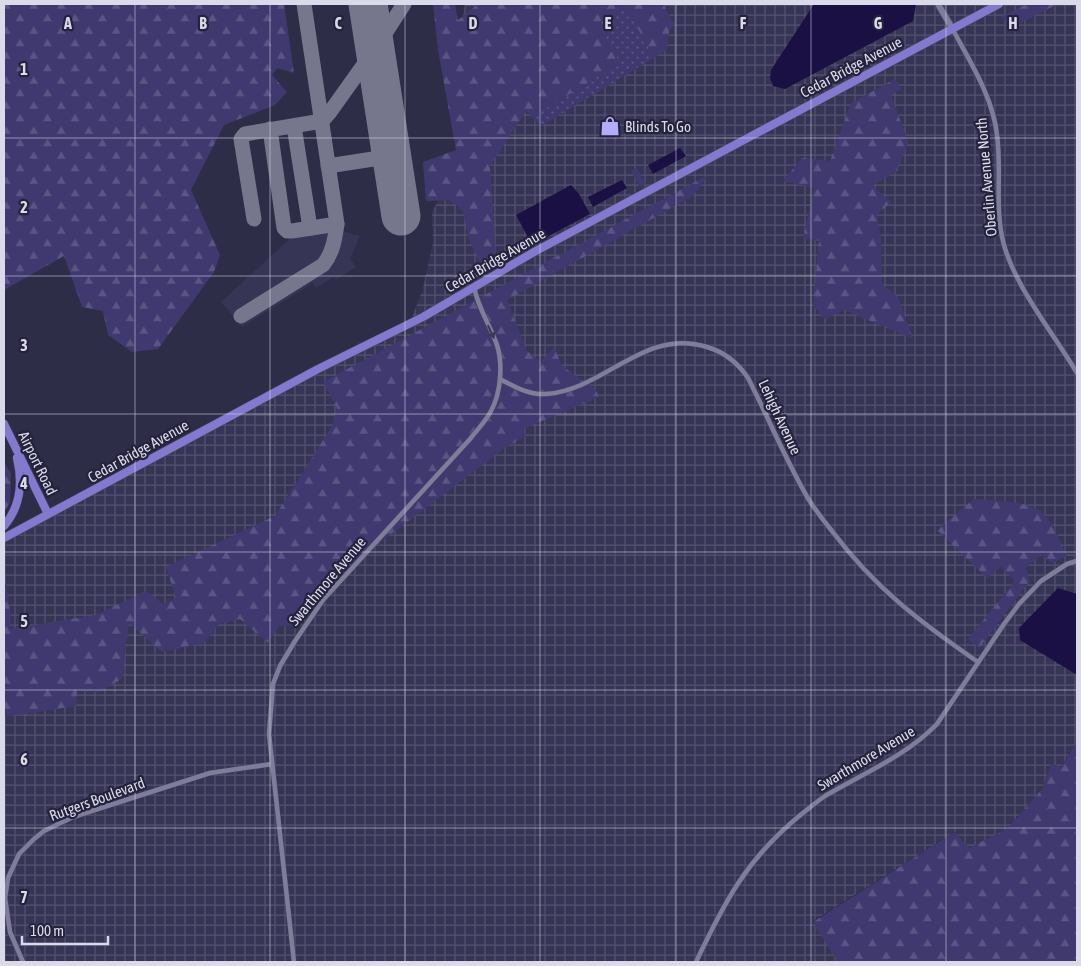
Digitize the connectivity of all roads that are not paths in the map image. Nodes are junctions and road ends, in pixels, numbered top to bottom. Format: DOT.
graph roads {
  1 [pos="938,4"];
  2 [pos="999,4"];
  3 [pos="952,28"];
  4 [pos="474,287"];
  5 [pos="1077,373"];
  6 [pos="500,379"];
  7 [pos="4,424"];
  8 [pos="14,444"];
  9 [pos="48,514"];
  10 [pos="4,526"];
  11 [pos="4,538"];
  12 [pos="1077,560"];
  13 [pos="978,662"];
  14 [pos="272,764"];
  15 [pos="23,962"];
  16 [pos="294,962"];
  17 [pos="696,962"];
  1 -- 3 [label="street"];
  2 -- 3 [label="main road, Cedar Bridge Avenue"];
  3 -- 4 [label="main road, Cedar Bridge Avenue"];
  3 -- 5 [label="street, Oberlin Avenue North"];
  4 -- 6 [label="street, Swarthmore Avenue, one-way"];
  4 -- 9 [label="main road, Cedar Bridge Avenue"];
  6 -- 13 [label="street, Lehigh Avenue"];
  6 -- 14 [label="street, Swarthmore Avenue"];
  7 -- 8 [label="main road, Airport Road"];
  8 -- 9 [label="main road, Airport Road"];
  8 -- 10 [label="main road"];
  9 -- 11 [label="main road, Cedar Bridge Avenue"];
  12 -- 13 [label="street, Swarthmore Avenue"];
  13 -- 17 [label="street, Swarthmore Avenue"];
  14 -- 15 [label="street, Rutgers Boulevard"];
  14 -- 16 [label="street, Swarthmore Avenue"];
}
